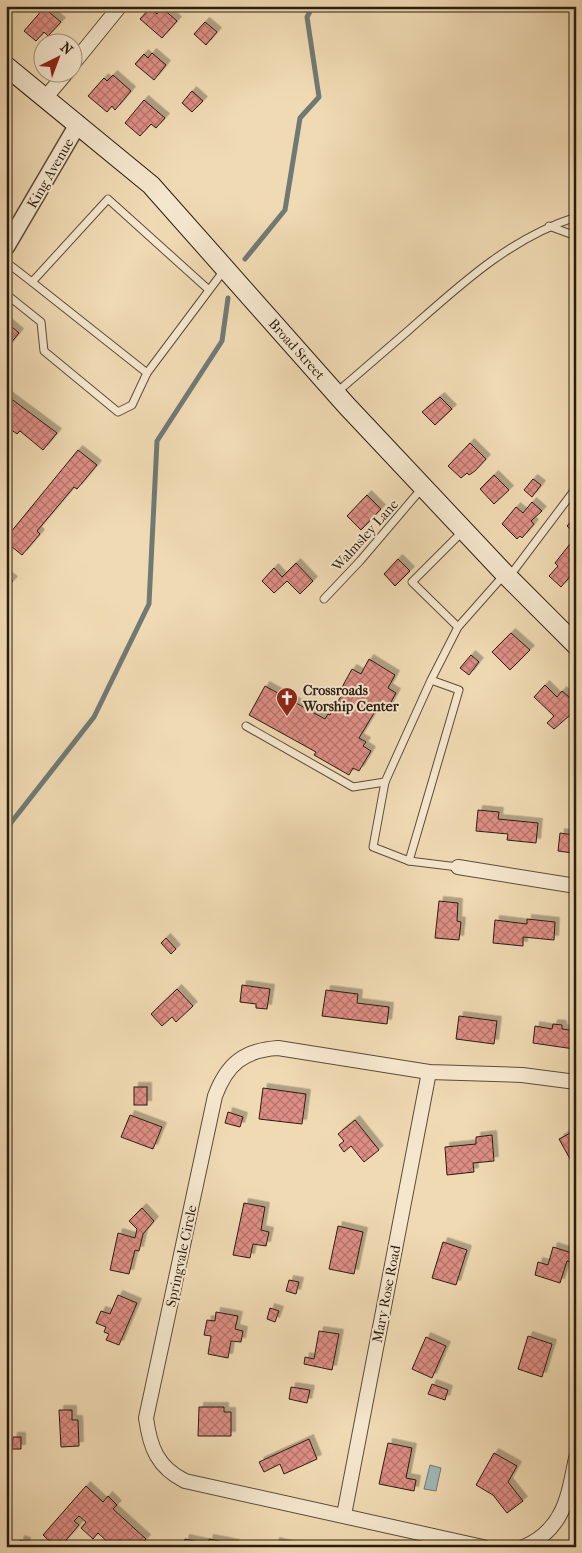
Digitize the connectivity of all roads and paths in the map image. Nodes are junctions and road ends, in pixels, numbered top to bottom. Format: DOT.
graph roads {
  1 [pos="120,6"];
  2 [pos="82,53"];
  3 [pos="6,66"];
  4 [pos="59,82"];
  5 [pos="46,97"];
  6 [pos="78,124"];
  7 [pos="576,217"];
  8 [pos="549,226"];
  9 [pos="576,236"];
  10 [pos="6,247"];
  11 [pos="6,262"];
  12 [pos="225,268"];
  13 [pos="32,282"];
  14 [pos="209,290"];
  15 [pos="6,294"];
  16 [pos="147,373"];
  17 [pos="336,393"];
  18 [pos="424,487"];
  19 [pos="576,488"];
  20 [pos="465,530"];
  21 [pos="507,576"];
  22 [pos="324,599"];
  23 [pos="458,627"];
  24 [pos="576,645"];
  25 [pos="431,680"];
  26 [pos="246,726"];
  27 [pos="385,782"];
  28 [pos="409,861"];
  29 [pos="458,867"];
  30 [pos="576,886"];
  31 [pos="429,1072"];
  32 [pos="576,1082"];
  33 [pos="576,1458"];
  34 [pos="344,1515"];
  35 [pos="483,1547"];
  36 [pos="524,1547"];
  1 -- 2 [label="street"];
  3 -- 5 [label="main road, Broad Street"];
  4 -- 5 [label="street"];
  5 -- 6 [label="main road, Broad Street"];
  6 -- 10 [label="street, King Avenue"];
  6 -- 12 [label="main road, Broad Street"];
  7 -- 8 [label="lane"];
  8 -- 9 [label="lane"];
  8 -- 17 [label="lane"];
  11 -- 13 [label="lane"];
  12 -- 14 [label="lane"];
  12 -- 17 [label="main road, Broad Street"];
  13 -- 14 [label="lane"];
  13 -- 16 [label="lane"];
  14 -- 16 [label="lane"];
  15 -- 16 [label="lane"];
  17 -- 18 [label="main road, Broad Street"];
  18 -- 20 [label="main road, Broad Street"];
  18 -- 22 [label="lane, Walmsley Lane"];
  19 -- 21 [label="lane"];
  20 -- 21 [label="main road, Broad Street"];
  20 -- 23 [label="lane"];
  21 -- 23 [label="lane"];
  21 -- 24 [label="main road, Broad Street"];
  23 -- 25 [label="lane"];
  25 -- 27 [label="lane"];
  25 -- 28 [label="lane"];
  26 -- 27 [label="lane"];
  27 -- 28 [label="lane"];
  28 -- 29 [label="lane"];
  29 -- 30 [label="street"];
  31 -- 32 [label="street, Springvale Circle"];
  31 -- 34 [label="street, Mary Rose Road"];
  31 -- 34 [label="street, Springvale Circle"];
  33 -- 36 [label="street"];
  34 -- 35 [label="street, Springvale Circle"];
}
